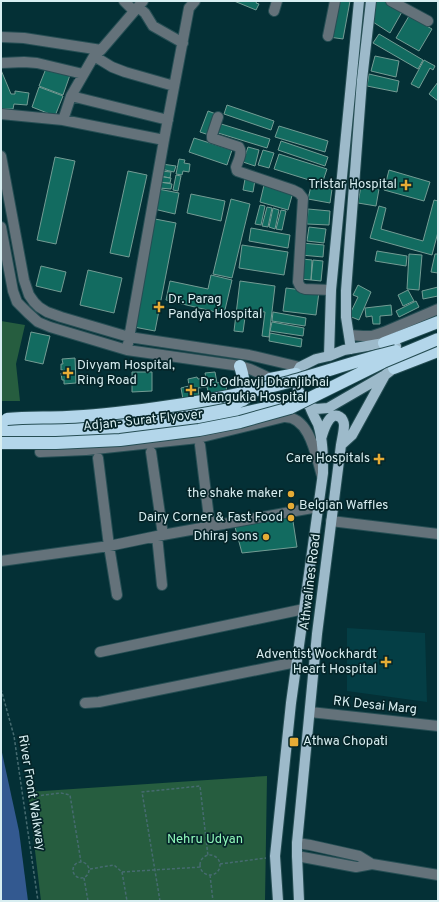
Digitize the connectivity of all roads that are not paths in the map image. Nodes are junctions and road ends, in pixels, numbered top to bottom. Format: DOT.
graph roads {
  1 [pos="124,1"];
  2 [pos="195,1"];
  3 [pos="335,1"];
  4 [pos="358,1"];
  5 [pos="371,1"];
  6 [pos="391,1"];
  7 [pos="139,7"];
  8 [pos="428,21"];
  9 [pos="328,36"];
  10 [pos="1,37"];
  11 [pos="183,43"];
  12 [pos="98,53"];
  13 [pos="1,63"];
  14 [pos="83,74"];
  15 [pos="174,86"];
  16 [pos="71,96"];
  17 [pos="1,114"];
  18 [pos="218,117"];
  19 [pos="64,120"];
  20 [pos="168,120"];
  21 [pos="164,140"];
  22 [pos="1,156"];
  23 [pos="1,227"];
  24 [pos="331,290"];
  25 [pos="438,309"];
  26 [pos="438,322"];
  27 [pos="438,334"];
  28 [pos="349,335"];
  29 [pos="129,337"];
  30 [pos="438,339"];
  31 [pos="384,343"];
  32 [pos="351,349"];
  33 [pos="127,350"];
  34 [pos="438,352"];
  35 [pos="329,356"];
  36 [pos="240,366"];
  37 [pos="298,370"];
  38 [pos="390,372"];
  39 [pos="270,379"];
  40 [pos="299,392"];
  41 [pos="229,406"];
  42 [pos="310,407"];
  43 [pos="1,419"];
  44 [pos="1,426"];
  45 [pos="1,436"];
  46 [pos="321,439"];
  47 [pos="1,443"];
  48 [pos="200,444"];
  49 [pos="341,445"];
  50 [pos="40,452"];
  51 [pos="151,452"];
  52 [pos="98,458"];
  53 [pos="322,478"];
  54 [pos="318,506"];
  55 [pos="331,521"];
  56 [pos="210,526"];
  57 [pos="438,534"];
  58 [pos="160,535"];
  59 [pos="109,546"];
  60 [pos="1,560"];
  61 [pos="162,585"];
  62 [pos="117,595"];
  63 [pos="304,609"];
  64 [pos="100,652"];
  65 [pos="296,662"];
  66 [pos="85,703"];
  67 [pos="310,712"];
  68 [pos="438,726"];
  69 [pos="297,843"];
  70 [pos="297,856"];
  71 [pos="372,864"];
  72 [pos="438,875"];
  73 [pos="278,901"];
  74 [pos="299,901"];
  1 -- 7 [label="street"];
  2 -- 11 [label="street"];
  3 -- 9 [label="street"];
  4 -- 24 [label="main road"];
  5 -- 28 [label="main road"];
  6 -- 8 [label="street"];
  7 -- 11 [label="street"];
  7 -- 12 [label="street"];
  10 -- 12 [label="street"];
  11 -- 15 [label="street"];
  12 -- 14 [label="street"];
  12 -- 15 [label="street"];
  13 -- 14 [label="street"];
  14 -- 16 [label="street"];
  15 -- 20 [label="street"];
  16 -- 19 [label="street"];
  16 -- 20 [label="street"];
  17 -- 19 [label="street"];
  18 -- 24 [label="street"];
  19 -- 21 [label="street"];
  20 -- 21 [label="street"];
  21 -- 29 [label="street"];
  22 -- 29 [label="street"];
  23 -- 33 [label="street"];
  24 -- 35 [label="main road"];
  25 -- 28 [label="street"];
  26 -- 31 [label="highway"];
  27 -- 43 [label="highway, Adjan- Surat Flyover, bridge"];
  28 -- 32 [label="main road"];
  29 -- 33 [label="street"];
  29 -- 37 [label="street"];
  30 -- 47 [label="highway, Adjan- Surat Flyover, bridge"];
  31 -- 32 [label="main road"];
  31 -- 38 [label="main road"];
  32 -- 35 [label="main road"];
  33 -- 36 [label="street"];
  34 -- 38 [label="highway"];
  35 -- 37 [label="main road"];
  36 -- 39 [label="street"];
  36 -- 41 [label="highway"];
  37 -- 39 [label="highway"];
  37 -- 40 [label="main road"];
  38 -- 42 [label="main road"];
  38 -- 49 [label="main road"];
  39 -- 40 [label="street"];
  39 -- 41 [label="highway"];
  40 -- 42 [label="main road, Athwalines Road"];
  40 -- 45 [label="highway"];
  41 -- 44 [label="highway"];
  42 -- 46 [label="main road, Athwalines Road"];
  46 -- 49 [label="main road, Athwalines Road"];
  46 -- 53 [label="main road, Athwalines Road"];
  48 -- 56 [label="street"];
  49 -- 55 [label="main road, Athwalines Road"];
  50 -- 53 [label="street"];
  51 -- 58 [label="street"];
  52 -- 59 [label="street"];
  53 -- 54 [label="main road, Athwalines Road"];
  54 -- 56 [label="street"];
  54 -- 63 [label="main road, Athwalines Road"];
  55 -- 57 [label="street"];
  55 -- 67 [label="main road, Athwalines Road"];
  56 -- 58 [label="street"];
  58 -- 59 [label="street"];
  58 -- 61 [label="street"];
  59 -- 60 [label="street"];
  59 -- 62 [label="street"];
  63 -- 64 [label="street"];
  63 -- 65 [label="main road, Athwalines Road"];
  65 -- 66 [label="street"];
  65 -- 73 [label="main road, Athwalines Road"];
  67 -- 68 [label="street, RK Desai Marg"];
  67 -- 69 [label="main road, Athwalines Road"];
  69 -- 70 [label="main road, Athwalines Road"];
  69 -- 71 [label="street"];
  70 -- 71 [label="street"];
  70 -- 74 [label="main road, Athwalines Road"];
  71 -- 72 [label="street"];
}
